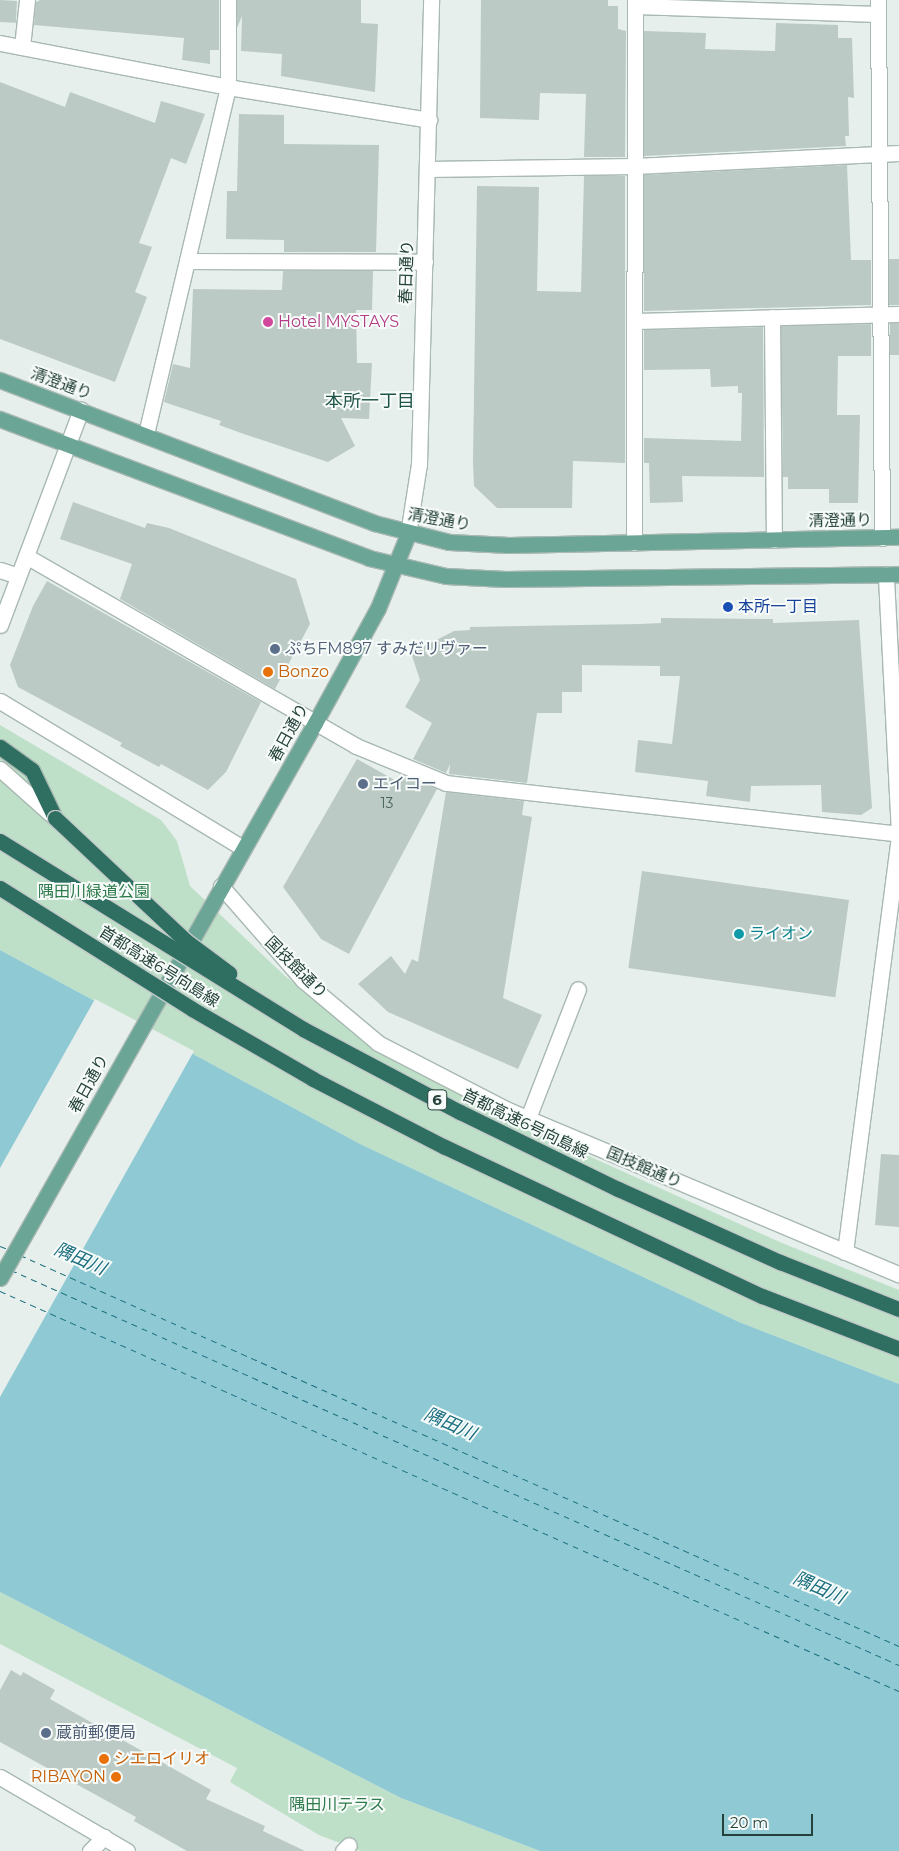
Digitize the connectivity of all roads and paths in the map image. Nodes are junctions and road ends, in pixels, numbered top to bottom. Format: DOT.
graph roads {
  1 [pos="27,0"];
  2 [pos="228,0"];
  3 [pos="431,0"];
  4 [pos="635,3"];
  5 [pos="878,7"];
  6 [pos="0,43"];
  7 [pos="22,47"];
  8 [pos="228,87"];
  9 [pos="428,120"];
  10 [pos="899,153"];
  11 [pos="879,154"];
  12 [pos="635,166"];
  13 [pos="427,169"];
  14 [pos="187,261"];
  15 [pos="425,262"];
  16 [pos="899,314"];
  17 [pos="881,315"];
  18 [pos="772,317"];
  19 [pos="634,321"];
  20 [pos="0,380"];
  21 [pos="81,410"];
  22 [pos="0,419"];
  23 [pos="146,434"];
  24 [pos="68,444"];
  25 [pos="408,534"];
  26 [pos="899,537"];
  27 [pos="882,538"];
  28 [pos="774,540"];
  29 [pos="634,543"];
  30 [pos="26,556"];
  31 [pos="396,567"];
  32 [pos="0,570"];
  33 [pos="893,574"];
  34 [pos="18,576"];
  35 [pos="0,625"];
  36 [pos="0,701"];
  37 [pos="896,703"];
  38 [pos="315,723"];
  39 [pos="0,747"];
  40 [pos="0,769"];
  41 [pos="55,818"];
  42 [pos="899,834"];
  43 [pos="0,841"];
  44 [pos="244,849"];
  45 [pos="222,886"];
  46 [pos="0,888"];
  47 [pos="578,989"];
  48 [pos="303,1029"];
  49 [pos="528,1118"];
  50 [pos="845,1252"];
  51 [pos="899,1274"];
  52 [pos="0,1278"];
  53 [pos="899,1309"];
  54 [pos="899,1349"];
  55 [pos="0,1777"];
  56 [pos="104,1837"];
  57 [pos="90,1851"];
  58 [pos="127,1851"];
  1 -- 7 [label="street"];
  2 -- 8 [label="street"];
  3 -- 9 [label="street, 春日通り"];
  4 -- 5 [label="street"];
  4 -- 12 [label="street"];
  5 -- 11 [label="street"];
  6 -- 7 [label="street"];
  7 -- 8 [label="street"];
  8 -- 9 [label="street"];
  8 -- 14 [label="street"];
  9 -- 13 [label="street, 春日通り"];
  10 -- 11 [label="street"];
  11 -- 12 [label="street"];
  11 -- 17 [label="street"];
  12 -- 13 [label="street"];
  12 -- 19 [label="street"];
  13 -- 15 [label="street, 春日通り"];
  14 -- 15 [label="street"];
  14 -- 23 [label="street"];
  15 -- 25 [label="street, 春日通り"];
  16 -- 17 [label="street"];
  17 -- 18 [label="street"];
  17 -- 27 [label="street"];
  18 -- 19 [label="street"];
  18 -- 28 [label="street"];
  19 -- 29 [label="street"];
  20 -- 21 [label="main road, 清澄通り"];
  21 -- 23 [label="main road, 清澄通り"];
  21 -- 24 [label="street"];
  22 -- 24 [label="main road"];
  23 -- 25 [label="main road, 清澄通り"];
  24 -- 30 [label="street"];
  24 -- 31 [label="main road"];
  25 -- 29 [label="main road, 清澄通り"];
  25 -- 31 [label="main road, 春日通り"];
  26 -- 27 [label="main road, 清澄通り"];
  27 -- 28 [label="main road, 清澄通り"];
  28 -- 29 [label="main road, 清澄通り"];
  30 -- 34 [label="street"];
  30 -- 38 [label="street"];
  31 -- 33 [label="main road"];
  31 -- 38 [label="main road, 春日通り"];
  32 -- 34 [label="street"];
  33 -- 37 [label="street"];
  34 -- 35 [label="street"];
  36 -- 44 [label="street"];
  37 -- 42 [label="street"];
  38 -- 42 [label="street"];
  38 -- 44 [label="main road, 春日通り"];
  39 -- 41 [label="highway"];
  40 -- 41 [label="street"];
  41 -- 48 [label="highway, 6, bridge"];
  42 -- 50 [label="street"];
  43 -- 48 [label="highway, 首都高速6号向島線 / 6, bridge"];
  44 -- 45 [label="main road, 春日通り"];
  45 -- 49 [label="street, 国技館通り"];
  45 -- 52 [label="main road, 春日通り, bridge"];
  46 -- 54 [label="highway, 首都高速6号向島線 / 6, bridge"];
  47 -- 49 [label="street"];
  48 -- 53 [label="highway, 首都高速6号向島線 / 6, bridge"];
  49 -- 50 [label="street, 国技館通り"];
  50 -- 51 [label="street, 国技館通り"];
  55 -- 56 [label="street"];
  56 -- 57 [label="street"];
  56 -- 58 [label="street"];
}
